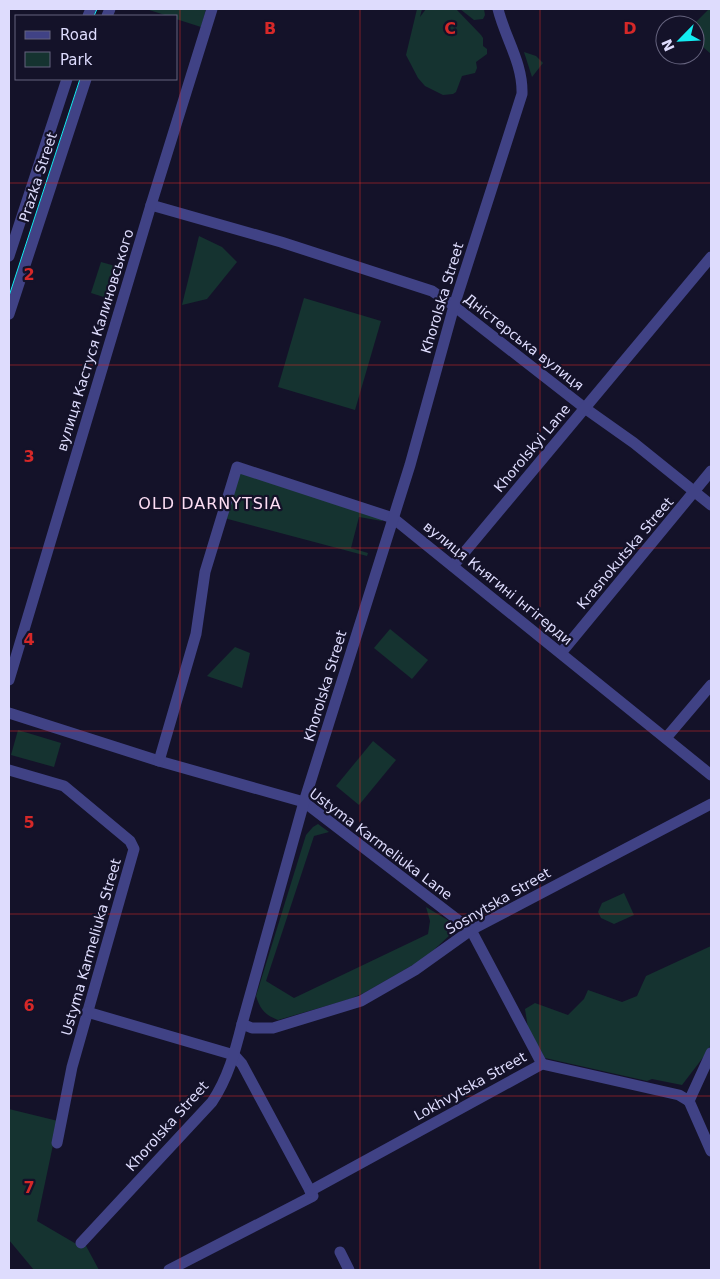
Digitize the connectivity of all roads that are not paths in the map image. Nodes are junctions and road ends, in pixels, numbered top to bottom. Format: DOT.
graph roads {
  1 [pos="212,9"];
  2 [pos="498,9"];
  3 [pos="67,80"];
  4 [pos="86,80"];
  5 [pos="151,205"];
  6 [pos="9,256"];
  7 [pos="711,257"];
  8 [pos="454,306"];
  9 [pos="9,314"];
  10 [pos="586,409"];
  11 [pos="711,471"];
  12 [pos="695,492"];
  13 [pos="711,505"];
  14 [pos="393,518"];
  15 [pos="453,566"];
  16 [pos="560,653"];
  17 [pos="9,680"];
  18 [pos="711,685"];
  19 [pos="9,713"];
  20 [pos="666,738"];
  21 [pos="159,761"];
  22 [pos="9,770"];
  23 [pos="711,775"];
  24 [pos="304,802"];
  25 [pos="711,804"];
  26 [pos="471,930"];
  27 [pos="88,1012"];
  28 [pos="242,1024"];
  29 [pos="711,1053"];
  30 [pos="234,1055"];
  31 [pos="542,1064"];
  32 [pos="689,1101"];
  33 [pos="57,1143"];
  34 [pos="711,1151"];
  35 [pos="311,1193"];
  36 [pos="81,1243"];
  37 [pos="340,1252"];
  38 [pos="169,1270"];
  39 [pos="349,1270"];
  1 -- 5 [label="street, вулиця Кастуся Калиновського"];
  2 -- 8 [label="street, Khorolska Street"];
  3 -- 6 [label="street, Prazka Street"];
  4 -- 9 [label="street, Prazka Street"];
  5 -- 8 [label="street, Дністерська вулиця"];
  5 -- 17 [label="street, вулиця Кастуся Калиновського"];
  7 -- 10 [label="street, Khorolskyi Lane"];
  8 -- 10 [label="street, Дністерська вулиця"];
  8 -- 14 [label="street, Khorolska Street"];
  10 -- 12 [label="street, Дністерська вулиця"];
  10 -- 15 [label="street, Khorolskyi Lane"];
  11 -- 12 [label="street, Krasnokutska Street"];
  12 -- 13 [label="street, Дністерська вулиця"];
  12 -- 16 [label="street, Krasnokutska Street"];
  14 -- 15 [label="street, вулиця Княгині Інгігерди"];
  14 -- 21 [label="street, вулиця Княгині Інгігерди"];
  14 -- 24 [label="street, Khorolska Street"];
  15 -- 16 [label="street, вулиця Княгині Інгігерди"];
  16 -- 20 [label="street, вулиця Княгині Інгігерди"];
  18 -- 20 [label="street"];
  19 -- 21 [label="street, Ustyma Karmeliuka Lane"];
  20 -- 23 [label="street, вулиця Княгині Інгігерди"];
  21 -- 24 [label="street, Ustyma Karmeliuka Lane"];
  22 -- 27 [label="street, Ustyma Karmeliuka Street"];
  24 -- 26 [label="street, Ustyma Karmeliuka Lane"];
  24 -- 28 [label="street, Khorolska Street"];
  25 -- 26 [label="street, Sosnytska Street"];
  26 -- 28 [label="street, Sosnytska Street"];
  26 -- 31 [label="street, Ustyma Karmeliuka Lane"];
  27 -- 30 [label="street"];
  27 -- 33 [label="street, Ustyma Karmeliuka Street"];
  28 -- 30 [label="street, Khorolska Street"];
  29 -- 32 [label="street"];
  30 -- 35 [label="street"];
  30 -- 36 [label="street, Khorolska Street"];
  31 -- 32 [label="street, Lokhvytska Street"];
  31 -- 35 [label="street, Lokhvytska Street"];
  32 -- 34 [label="street"];
  35 -- 38 [label="street, Lokhvytska Street"];
  37 -- 39 [label="street"];
}
